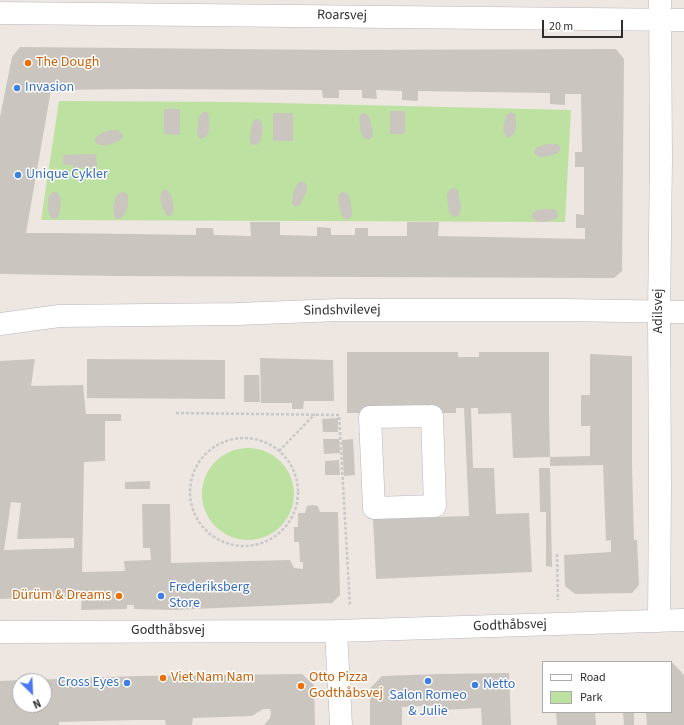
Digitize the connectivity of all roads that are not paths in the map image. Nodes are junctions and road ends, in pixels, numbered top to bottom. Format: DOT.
graph roads {
  1 [pos="660,10"];
  2 [pos="0,13"];
  3 [pos="684,20"];
  4 [pos="659,312"];
  5 [pos="684,312"];
  6 [pos="0,324"];
  7 [pos="374,508"];
  8 [pos="659,621"];
  9 [pos="684,623"];
  10 [pos="344,631"];
  11 [pos="0,632"];
  12 [pos="341,725"];
  1 -- 2 [label="street, Roarsvej"];
  1 -- 3 [label="street, Roarsvej"];
  1 -- 4 [label="street, Adilsvej"];
  4 -- 5 [label="street, Sindshvilevej"];
  4 -- 6 [label="street, Sindshvilevej"];
  4 -- 8 [label="street, Adilsvej"];
  7 -- 7 [label="street"];
  8 -- 9 [label="street, Godthåbsvej"];
  8 -- 10 [label="street, Godthåbsvej"];
  10 -- 11 [label="street, Godthåbsvej"];
  10 -- 12 [label="street"];
}
